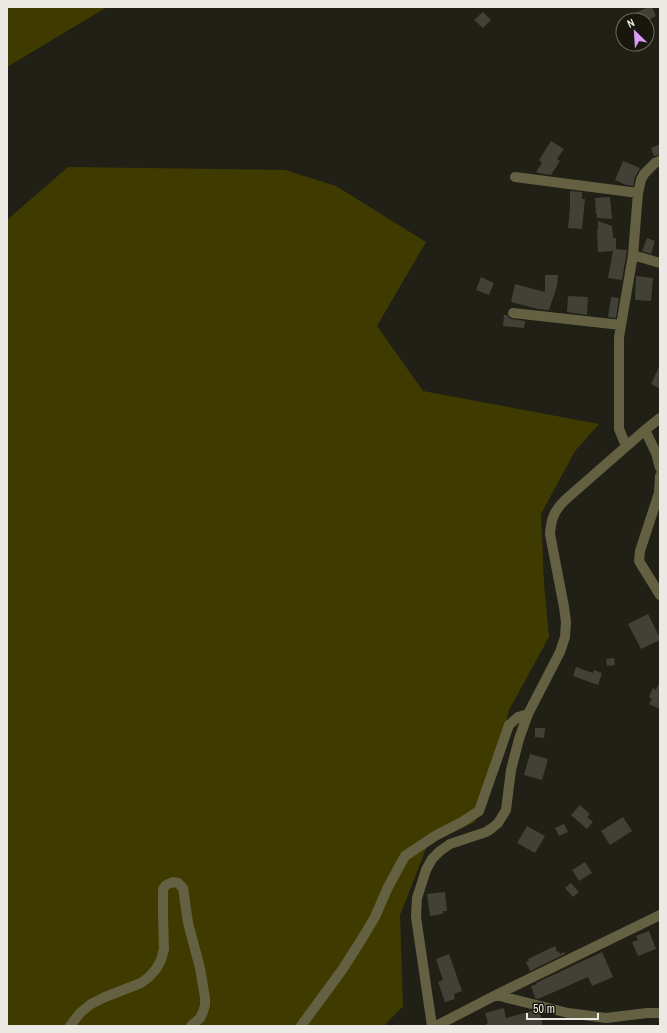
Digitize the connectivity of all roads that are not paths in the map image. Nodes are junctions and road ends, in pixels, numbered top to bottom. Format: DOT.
graph roads {
  1 [pos="660,161"];
  2 [pos="515,177"];
  3 [pos="638,193"];
  4 [pos="633,255"];
  5 [pos="660,263"];
  6 [pos="513,313"];
  7 [pos="622,325"];
  8 [pos="660,418"];
  9 [pos="645,430"];
  10 [pos="627,446"];
  11 [pos="660,468"];
  12 [pos="660,476"];
  13 [pos="660,595"];
  14 [pos="528,714"];
  15 [pos="660,915"];
  16 [pos="496,995"];
  17 [pos="660,1013"];
  18 [pos="70,1026"];
  19 [pos="191,1026"];
  20 [pos="301,1026"];
  21 [pos="432,1026"];
  22 [pos="436,1026"];
  1 -- 3 [label="street"];
  2 -- 3 [label="street"];
  3 -- 4 [label="street"];
  4 -- 5 [label="street"];
  4 -- 7 [label="street"];
  6 -- 7 [label="street"];
  7 -- 10 [label="street"];
  8 -- 9 [label="street"];
  9 -- 10 [label="street"];
  9 -- 11 [label="street"];
  10 -- 14 [label="street"];
  12 -- 13 [label="street"];
  14 -- 20 [label="street"];
  14 -- 21 [label="street"];
  15 -- 16 [label="street"];
  16 -- 17 [label="street"];
  16 -- 22 [label="street"];
  18 -- 19 [label="street"];
}
